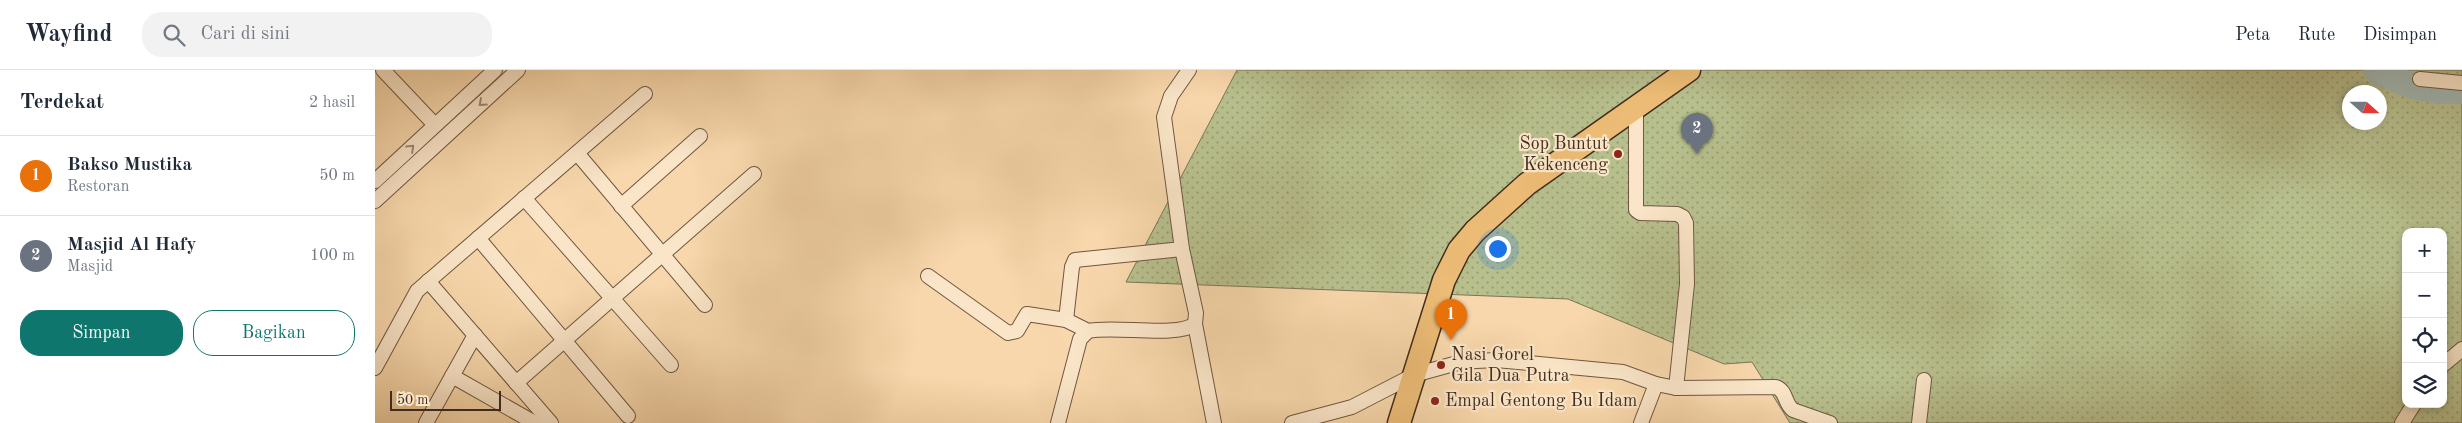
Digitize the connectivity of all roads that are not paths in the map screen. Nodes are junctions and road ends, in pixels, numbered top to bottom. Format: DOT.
graph roads {
  1 [pos="383,70"];
  2 [pos="495,70"];
  3 [pos="518,70"];
  4 [pos="1189,70"];
  5 [pos="1689,70"];
  6 [pos="2420,79"];
  7 [pos="2462,83"];
  8 [pos="645,94"];
  9 [pos="1636,108"];
  10 [pos="435,125"];
  11 [pos="700,136"];
  12 [pos="577,153"];
  13 [pos="754,174"];
  14 [pos="375,181"];
  15 [pos="525,198"];
  16 [pos="375,201"];
  17 [pos="621,206"];
  18 [pos="478,238"];
  19 [pos="1182,248"];
  20 [pos="663,255"];
  21 [pos="928,276"];
  22 [pos="428,280"];
  23 [pos="613,298"];
  24 [pos="705,305"];
  25 [pos="1066,320"];
  26 [pos="1195,324"];
  27 [pos="1088,331"];
  28 [pos="475,335"];
  29 [pos="564,340"];
  30 [pos="2462,349"];
  31 [pos="2445,363"];
  32 [pos="671,365"];
  33 [pos="375,368"];
  34 [pos="1414,375"];
  35 [pos="452,376"];
  36 [pos="1924,380"];
  37 [pos="516,383"];
  38 [pos="1656,384"];
  39 [pos="1676,388"];
  40 [pos="2411,408"];
  41 [pos="628,416"];
  42 [pos="425,423"];
  43 [pos="535,423"];
  44 [pos="551,423"];
  45 [pos="1058,423"];
  46 [pos="1214,423"];
  47 [pos="1292,423"];
  48 [pos="1399,423"];
  49 [pos="1641,423"];
  50 [pos="1830,423"];
  51 [pos="1919,423"];
  52 [pos="2402,423"];
  1 -- 10 [label="street"];
  2 -- 10 [label="street"];
  3 -- 16 [label="street, one-way"];
  4 -- 19 [label="street"];
  5 -- 9 [label="main road"];
  6 -- 7 [label="street"];
  8 -- 12 [label="street"];
  9 -- 34 [label="main road"];
  9 -- 39 [label="street"];
  14 -- 10 [label="street, one-way"];
  11 -- 17 [label="street"];
  12 -- 15 [label="street"];
  12 -- 17 [label="street"];
  13 -- 20 [label="street"];
  15 -- 18 [label="street"];
  15 -- 23 [label="street"];
  17 -- 20 [label="street"];
  18 -- 22 [label="street"];
  18 -- 29 [label="street"];
  19 -- 25 [label="street"];
  19 -- 26 [label="street"];
  20 -- 23 [label="street"];
  20 -- 24 [label="street"];
  21 -- 25 [label="street"];
  22 -- 28 [label="street"];
  22 -- 33 [label="street"];
  23 -- 29 [label="street"];
  23 -- 32 [label="street"];
  25 -- 27 [label="street"];
  26 -- 27 [label="street"];
  26 -- 46 [label="street"];
  27 -- 45 [label="street"];
  28 -- 35 [label="street"];
  28 -- 37 [label="street"];
  29 -- 37 [label="street"];
  29 -- 41 [label="street"];
  30 -- 31 [label="street"];
  34 -- 38 [label="street"];
  34 -- 47 [label="street"];
  34 -- 48 [label="main road"];
  35 -- 42 [label="street"];
  35 -- 43 [label="street"];
  36 -- 51 [label="street"];
  37 -- 44 [label="street"];
  38 -- 39 [label="street"];
  38 -- 49 [label="street"];
  39 -- 50 [label="street"];
  40 -- 52 [label="street"];
}
